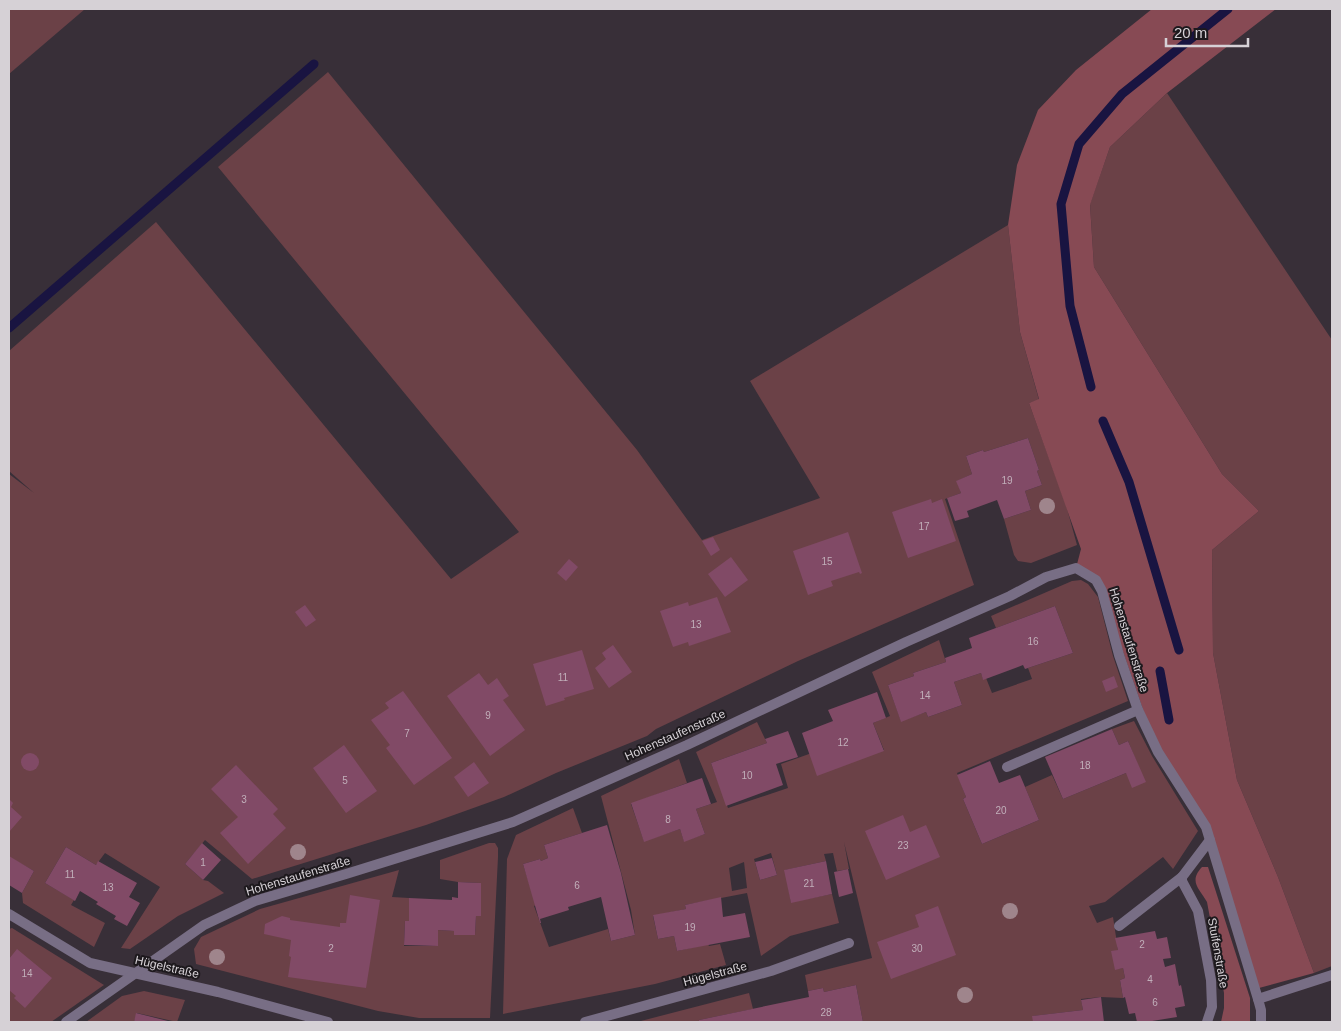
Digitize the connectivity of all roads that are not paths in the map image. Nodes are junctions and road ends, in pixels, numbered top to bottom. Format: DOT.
graph roads {
  1 [pos="1138,710"];
  2 [pos="1007,767"];
  3 [pos="1210,840"];
  4 [pos="1182,877"];
  5 [pos="9,914"];
  6 [pos="1119,926"];
  7 [pos="849,943"];
  8 [pos="135,972"];
  9 [pos="1332,975"];
  10 [pos="1258,999"];
  11 [pos="66,1022"];
  12 [pos="328,1022"];
  13 [pos="585,1022"];
  14 [pos="1207,1022"];
  15 [pos="1261,1022"];
  1 -- 2 [label="street, Hohenstaufenstraße"];
  1 -- 3 [label="street, Hohenstaufenstraße"];
  1 -- 8 [label="street, Hohenstaufenstraße"];
  3 -- 4 [label="street"];
  3 -- 10 [label="street, Hohenstaufenstraße"];
  4 -- 6 [label="street"];
  4 -- 14 [label="street, Stuifenstraße"];
  5 -- 8 [label="street, Hügelstraße"];
  7 -- 13 [label="street, Hügelstraße"];
  8 -- 11 [label="street, Hohenstaufenstraße"];
  8 -- 12 [label="street, Hügelstraße"];
  9 -- 10 [label="street"];
  10 -- 15 [label="street, Hohenstaufenstraße"];
}
